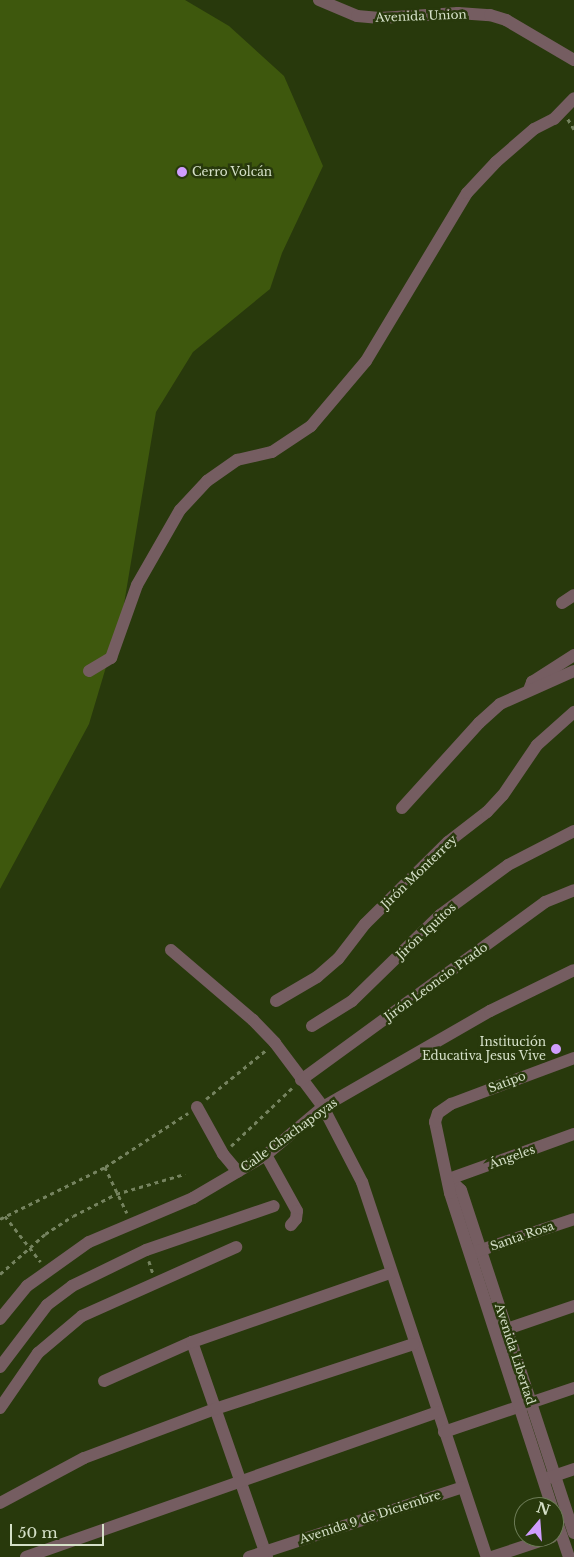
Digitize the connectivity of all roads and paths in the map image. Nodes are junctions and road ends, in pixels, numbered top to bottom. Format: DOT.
graph roads {
  1 [pos="319,0"];
  2 [pos="574,60"];
  3 [pos="574,98"];
  4 [pos="574,595"];
  5 [pos="562,603"];
  6 [pos="574,655"];
  7 [pos="574,671"];
  8 [pos="90,672"];
  9 [pos="529,690"];
  10 [pos="574,712"];
  11 [pos="402,808"];
  12 [pos="574,831"];
  13 [pos="574,890"];
  14 [pos="171,950"];
  15 [pos="574,970"];
  16 [pos="276,1001"];
  17 [pos="312,1026"];
  18 [pos="275,1043"];
  19 [pos="574,1058"];
  20 [pos="301,1080"];
  21 [pos="198,1107"];
  22 [pos="323,1107"];
  23 [pos="442,1109"];
  24 [pos="574,1134"];
  25 [pos="223,1154"];
  26 [pos="266,1155"];
  27 [pos="238,1172"];
  28 [pos="185,1174"];
  29 [pos="449,1179"];
  30 [pos="274,1206"];
  31 [pos="5,1216"];
  32 [pos="0,1219"];
  33 [pos="574,1219"];
  34 [pos="291,1225"];
  35 [pos="29,1248"];
  36 [pos="236,1248"];
  37 [pos="475,1252"];
  38 [pos="47,1269"];
  39 [pos="390,1272"];
  40 [pos="0,1274"];
  41 [pos="574,1306"];
  42 [pos="0,1319"];
  43 [pos="501,1331"];
  44 [pos="192,1342"];
  45 [pos="414,1344"];
  46 [pos="0,1367"];
  47 [pos="104,1381"];
  48 [pos="574,1388"];
  49 [pos="525,1405"];
  50 [pos="0,1408"];
  51 [pos="216,1409"];
  52 [pos="437,1412"];
  53 [pos="444,1432"];
  54 [pos="574,1469"];
  55 [pos="549,1478"];
  56 [pos="240,1480"];
  57 [pos="463,1487"];
  58 [pos="551,1497"];
  59 [pos="554,1497"];
  60 [pos="0,1503"];
  61 [pos="564,1538"];
  62 [pos="523,1547"];
  63 [pos="266,1554"];
  64 [pos="27,1557"];
  65 [pos="249,1557"];
  66 [pos="487,1557"];
  67 [pos="492,1557"];
  68 [pos="569,1557"];
  1 -- 2 [label="street, Avenida Union"];
  3 -- 8 [label="street"];
  4 -- 5 [label="street"];
  6 -- 9 [label="street"];
  7 -- 9 [label="street"];
  9 -- 11 [label="street"];
  10 -- 16 [label="street, Jirón Monterrey"];
  12 -- 17 [label="street, Jirón Iquitos"];
  13 -- 20 [label="street, Jirón Leoncio Prado"];
  14 -- 18 [label="street"];
  15 -- 22 [label="street, Calle Chachapoyas"];
  18 -- 20 [label="street"];
  18 -- 21 [label="path"];
  19 -- 23 [label="street, Satipo"];
  20 -- 22 [label="street"];
  20 -- 25 [label="path"];
  21 -- 25 [label="street"];
  21 -- 31 [label="path"];
  22 -- 26 [label="street, Calle Chachapoyas"];
  22 -- 39 [label="street"];
  23 -- 29 [label="street, Avenida Libertad"];
  24 -- 29 [label="street, Ángeles"];
  25 -- 27 [label="street"];
  26 -- 27 [label="street, Calle Chachapoyas"];
  26 -- 34 [label="street"];
  27 -- 38 [label="street, Calle Chachapoyas"];
  28 -- 35 [label="path"];
  29 -- 37 [label="street, Avenida Libertad"];
  30 -- 46 [label="street"];
  31 -- 32 [label="path"];
  31 -- 35 [label="path"];
  33 -- 37 [label="street, Santa Rosa"];
  35 -- 38 [label="path"];
  35 -- 40 [label="path"];
  36 -- 50 [label="street"];
  37 -- 43 [label="street, Avenida Libertad"];
  38 -- 42 [label="street, Calle Chachapoyas"];
  39 -- 44 [label="street"];
  39 -- 45 [label="street"];
  41 -- 43 [label="street"];
  43 -- 49 [label="street, Avenida Libertad"];
  44 -- 47 [label="street"];
  44 -- 51 [label="street"];
  45 -- 51 [label="street"];
  45 -- 52 [label="street"];
  48 -- 49 [label="street"];
  49 -- 53 [label="street"];
  49 -- 55 [label="street, Avenida Libertad"];
  51 -- 56 [label="street"];
  51 -- 60 [label="street"];
  52 -- 53 [label="street"];
  52 -- 56 [label="street"];
  53 -- 57 [label="street"];
  54 -- 55 [label="street"];
  55 -- 58 [label="street, Avenida Libertad"];
  55 -- 59 [label="street, Avenida Libertad"];
  56 -- 63 [label="street"];
  56 -- 64 [label="street"];
  57 -- 63 [label="street, Avenida 9 de Diciembre"];
  57 -- 66 [label="street"];
  61 -- 68 [label="street, Avenida Libertad"];
  62 -- 67 [label="street"];
  63 -- 65 [label="street, Avenida 9 de Diciembre"];
}
